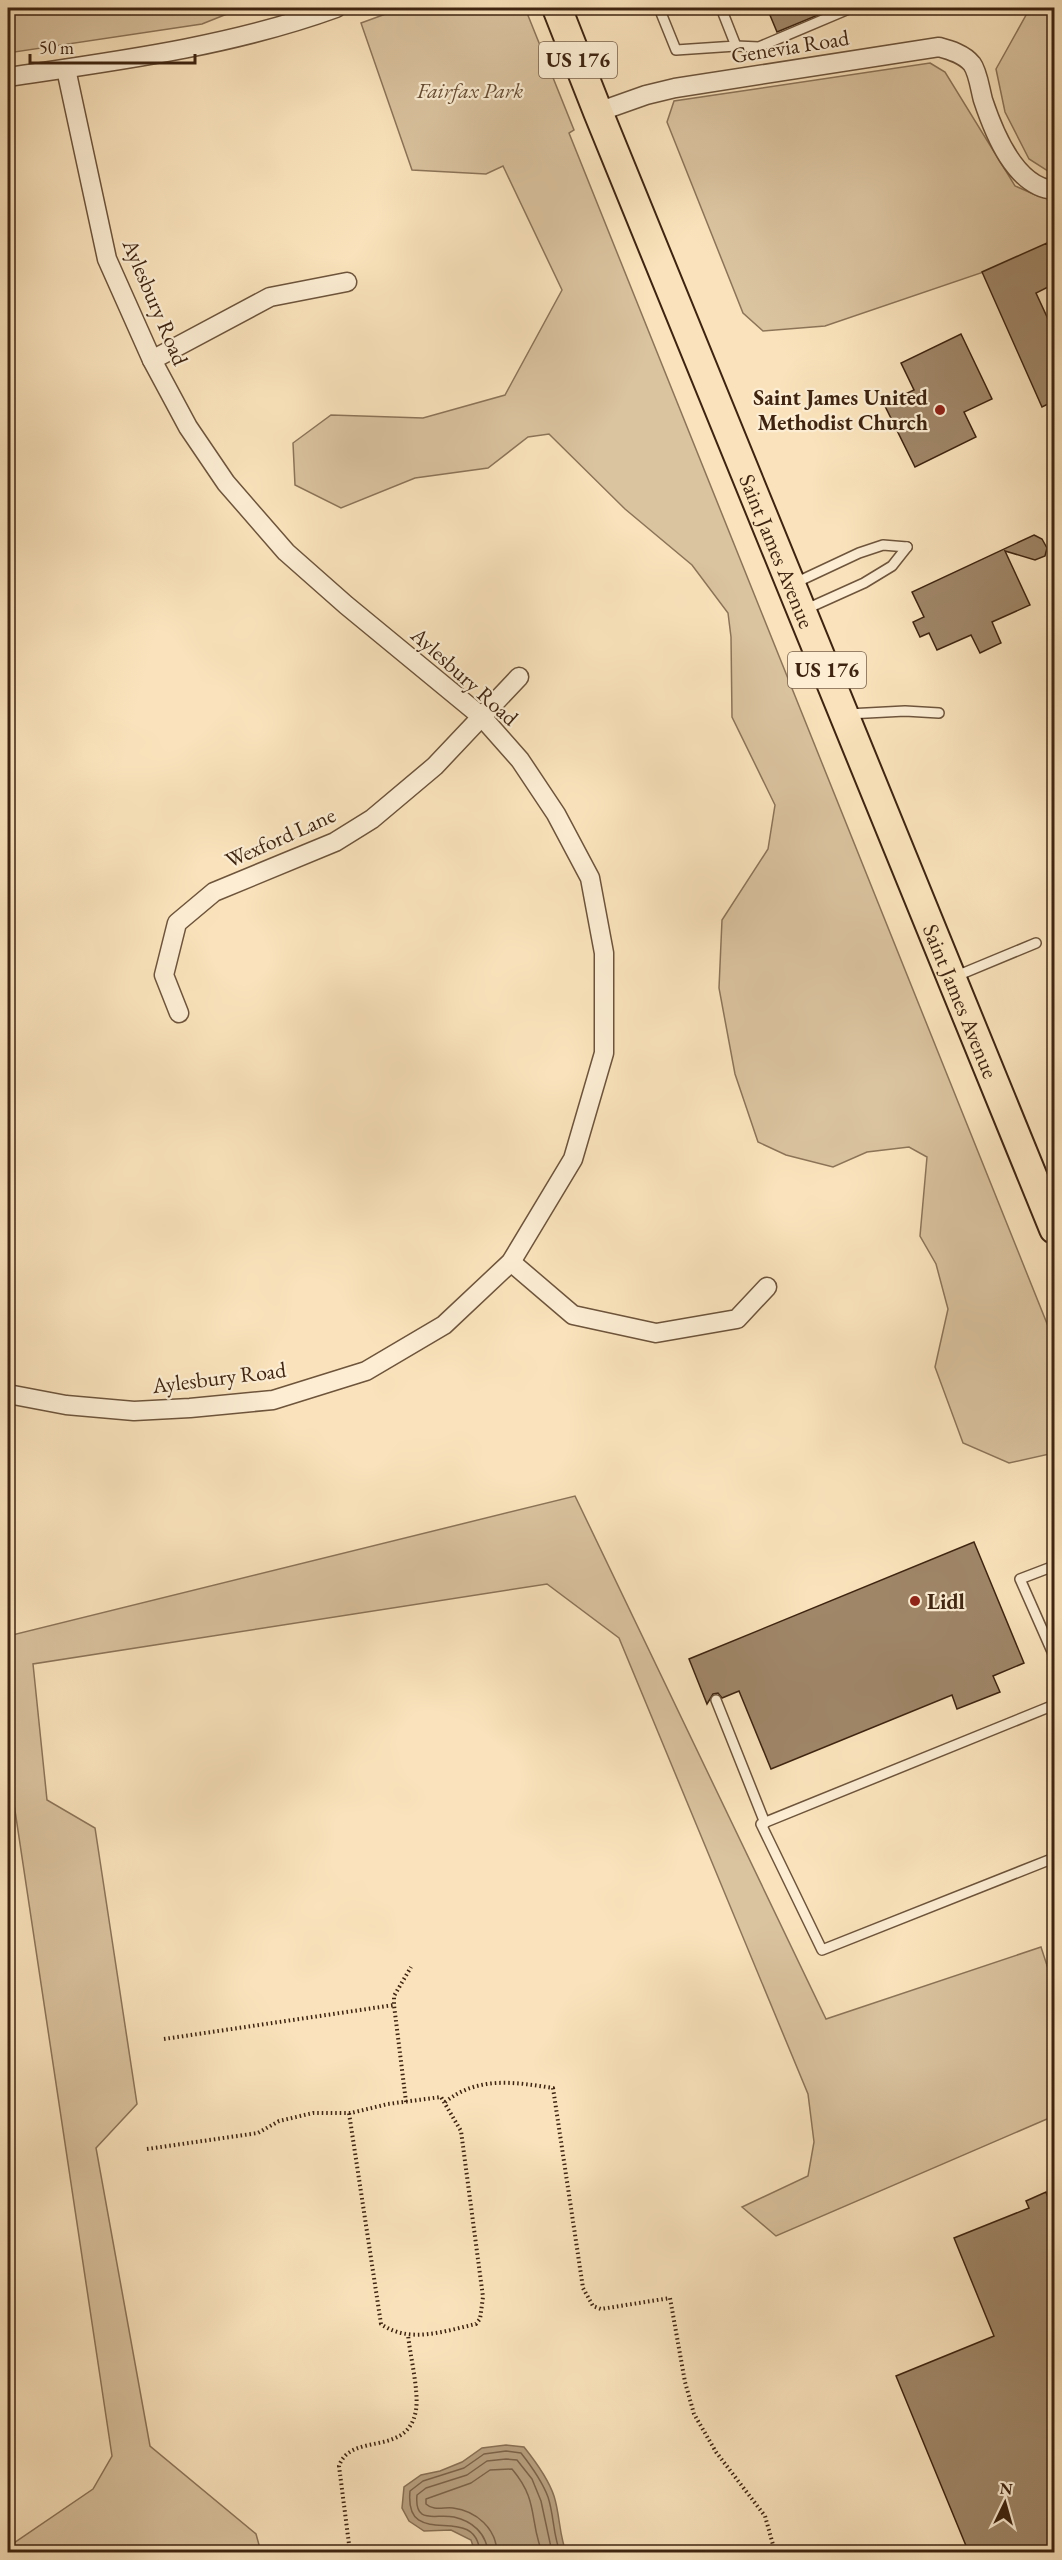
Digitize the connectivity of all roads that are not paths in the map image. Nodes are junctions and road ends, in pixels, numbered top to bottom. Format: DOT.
graph roads {
  1 [pos="336,8"];
  2 [pos="558,8"];
  3 [pos="659,8"];
  4 [pos="721,8"];
  5 [pos="851,8"];
  6 [pos="290,15"];
  7 [pos="736,46"];
  8 [pos="66,69"];
  9 [pos="8,77"];
  10 [pos="598,112"];
  11 [pos="1054,190"];
  12 [pos="347,282"];
  13 [pos="152,360"];
  14 [pos="792,585"];
  15 [pos="802,611"];
  16 [pos="519,677"];
  17 [pos="939,713"];
  18 [pos="845,715"];
  19 [pos="482,717"];
  20 [pos="1036,943"];
  21 [pos="952,978"];
  22 [pos="180,1013"];
  23 [pos="1054,1229"];
  24 [pos="511,1262"];
  25 [pos="766,1287"];
  26 [pos="8,1394"];
  27 [pos="1054,1566"];
  28 [pos="1054,1654"];
  29 [pos="716,1700"];
  30 [pos="1054,1705"];
  31 [pos="765,1823"];
  32 [pos="1054,1858"];
  1 -- 6 [label="street"];
  2 -- 10 [label="main road, Saint James Avenue / US 176"];
  3 -- 7 [label="lane"];
  4 -- 7 [label="lane"];
  5 -- 7 [label="lane"];
  6 -- 8 [label="street"];
  8 -- 9 [label="street"];
  8 -- 13 [label="street, Aylesbury Road"];
  10 -- 11 [label="street, Genevia Road"];
  10 -- 14 [label="main road, Saint James Avenue / US 176"];
  12 -- 13 [label="street"];
  13 -- 19 [label="street, Aylesbury Road"];
  14 -- 15 [label="main road, Saint James Avenue / US 176"];
  14 -- 15 [label="lane"];
  15 -- 18 [label="main road, Saint James Avenue / US 176"];
  16 -- 19 [label="street, Wexford Lane"];
  17 -- 18 [label="lane"];
  18 -- 21 [label="main road, Saint James Avenue / US 176"];
  19 -- 22 [label="street, Wexford Lane"];
  19 -- 24 [label="street, Aylesbury Road"];
  20 -- 21 [label="lane"];
  21 -- 23 [label="main road, Saint James Avenue / US 176"];
  24 -- 25 [label="street"];
  24 -- 26 [label="street, Aylesbury Road"];
  27 -- 28 [label="lane"];
  29 -- 31 [label="lane"];
  30 -- 31 [label="lane"];
  31 -- 32 [label="lane"];
}
